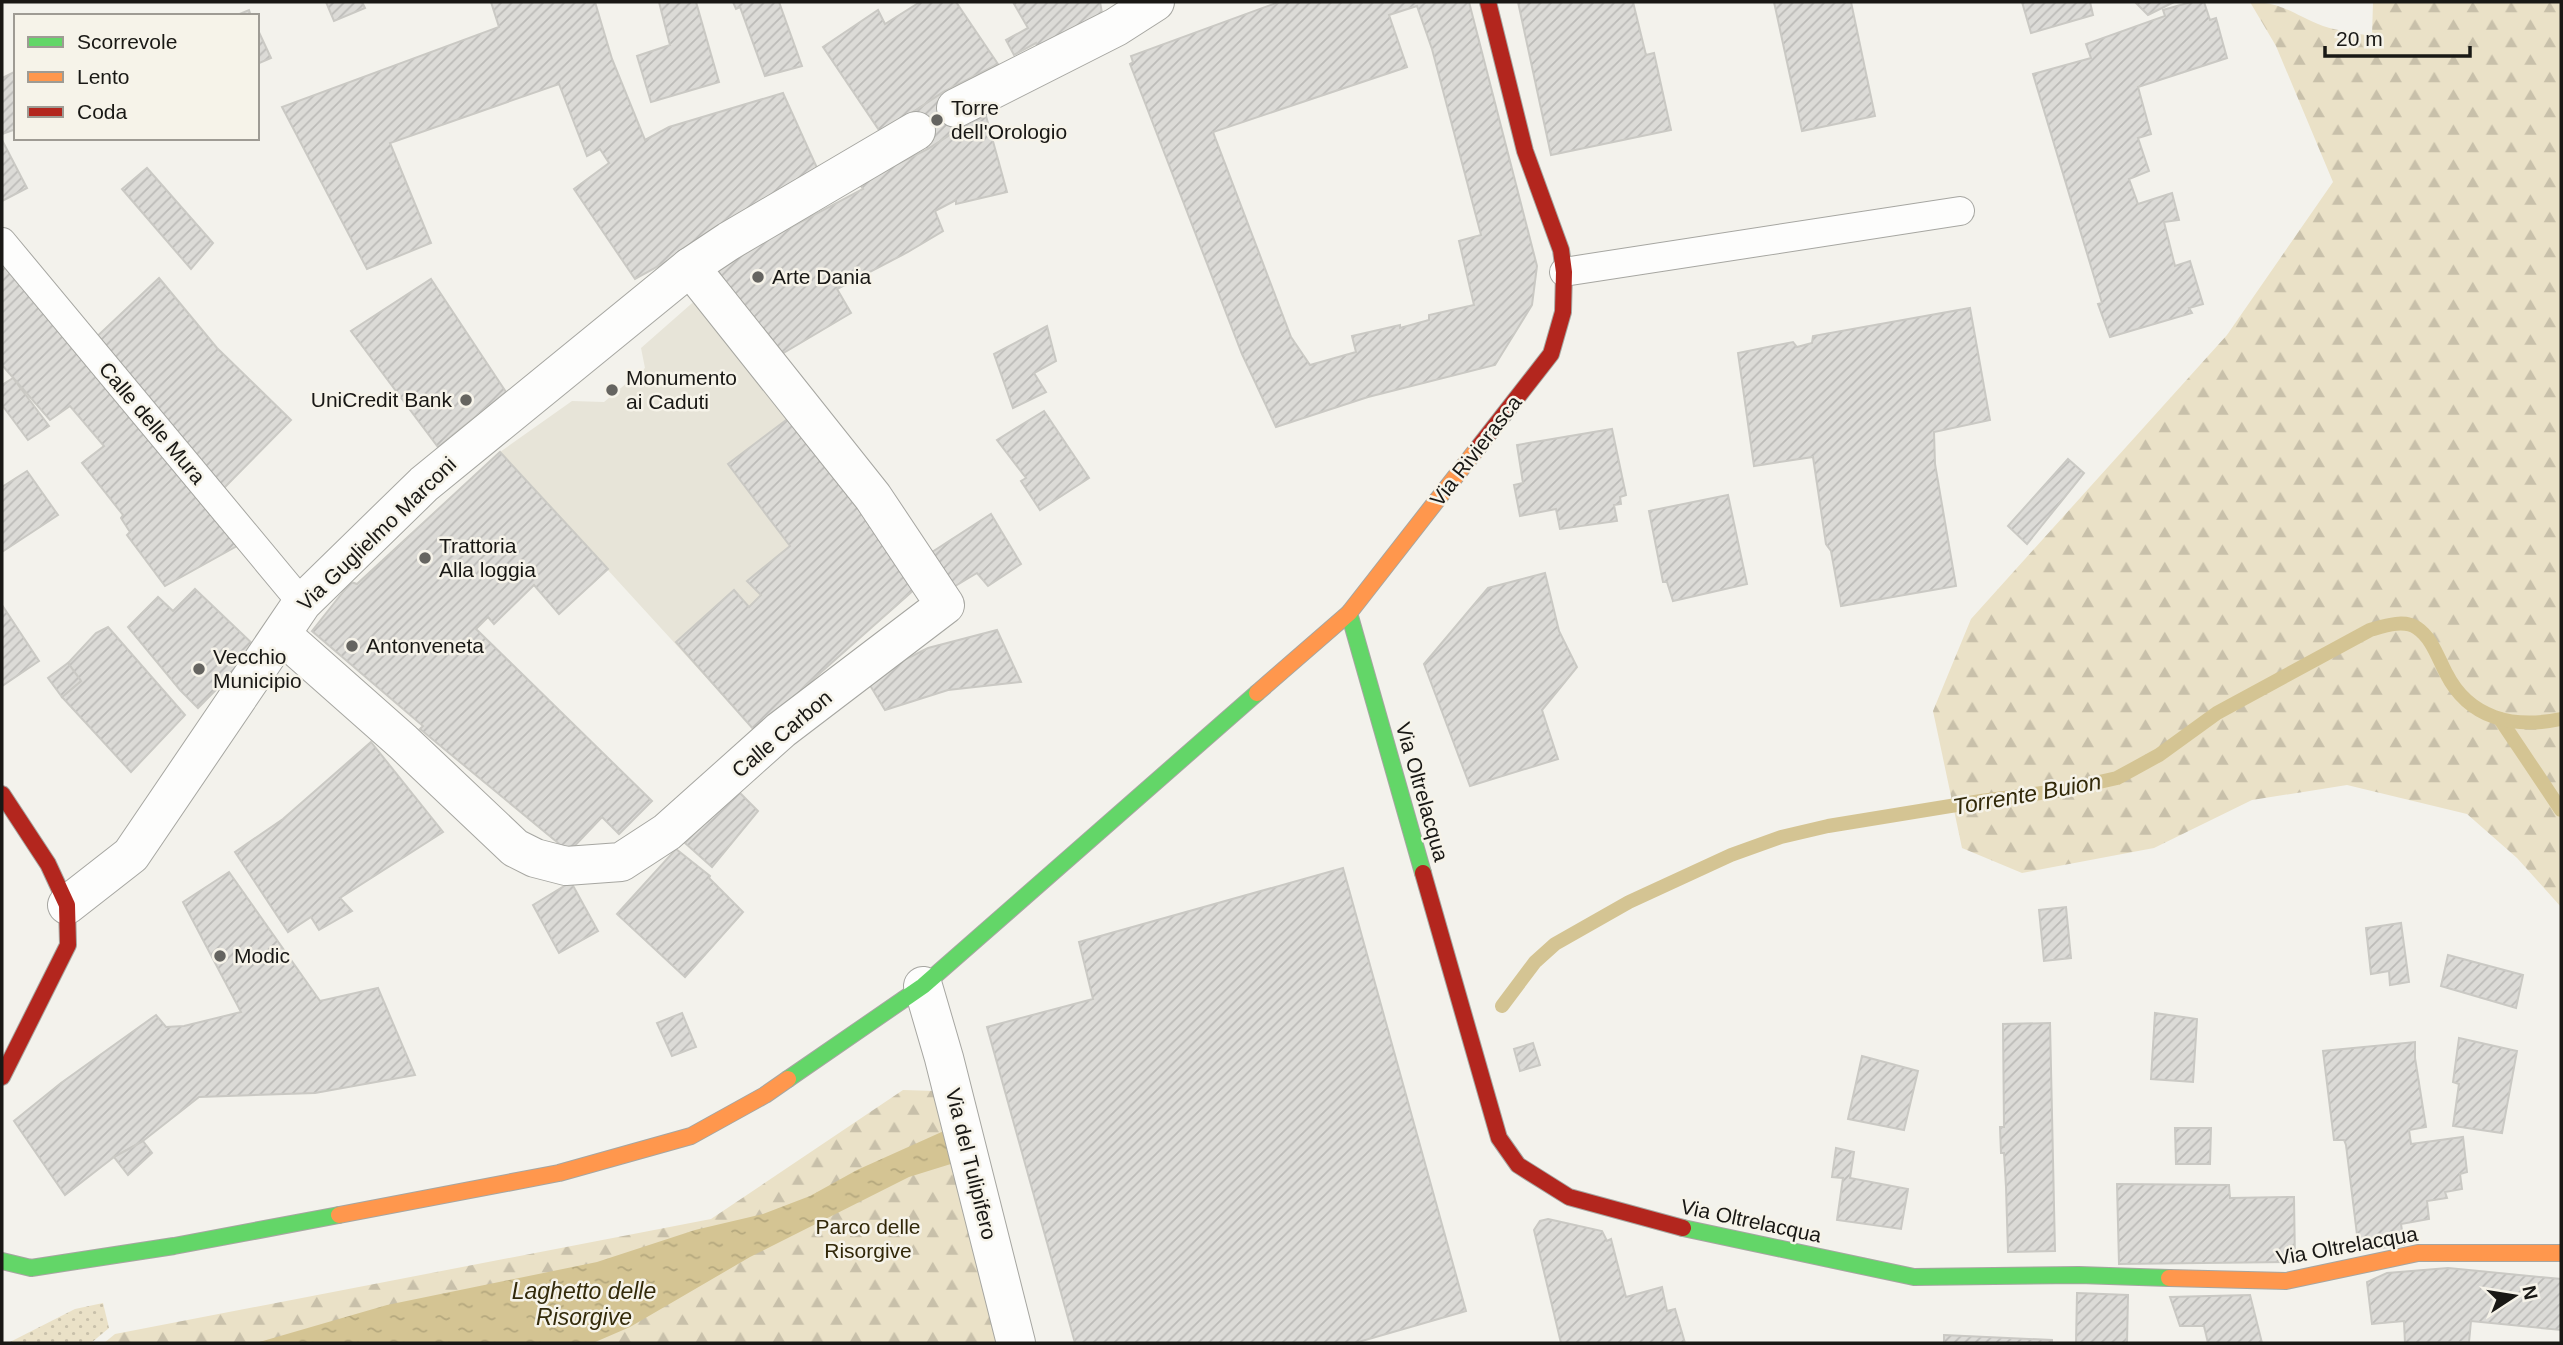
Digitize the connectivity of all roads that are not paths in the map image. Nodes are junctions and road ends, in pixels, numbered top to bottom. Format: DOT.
graph roads {
  1 [pos="1155,2"];
  2 [pos="1488,2"];
  3 [pos="956,107"];
  4 [pos="916,131"];
  5 [pos="1960,211"];
  6 [pos="2,242"];
  7 [pos="690,267"];
  8 [pos="1564,272"];
  9 [pos="302,603"];
  10 [pos="1349,613"];
  11 [pos="282,635"];
  12 [pos="2,794"];
  13 [pos="67,905"];
  14 [pos="923,986"];
  15 [pos="2,1077"];
  16 [pos="2561,1253"];
  17 [pos="2,1261"];
  18 [pos="1016,1343"];
  1 -- 3 [label="street"];
  2 -- 8 [label="street, Via Rivierasca"];
  4 -- 7 [label="street, Via Guglielmo Marconi"];
  5 -- 8 [label="lane"];
  6 -- 9 [label="lane, Calle delle Mura"];
  7 -- 9 [label="street, Via Guglielmo Marconi"];
  7 -- 11 [label="street, Calle Carbon"];
  8 -- 10 [label="street, Via Rivierasca"];
  9 -- 11 [label="street, Via Guglielmo Marconi"];
  10 -- 14 [label="street, Via Rivierasca"];
  10 -- 16 [label="street, Via Oltrelacqua"];
  11 -- 13 [label="street, Via Guglielmo Marconi"];
  12 -- 13 [label="street"];
  13 -- 15 [label="street"];
  14 -- 17 [label="street, Via Rivierasca"];
  14 -- 18 [label="street, Via del Tulipifero"];
}
